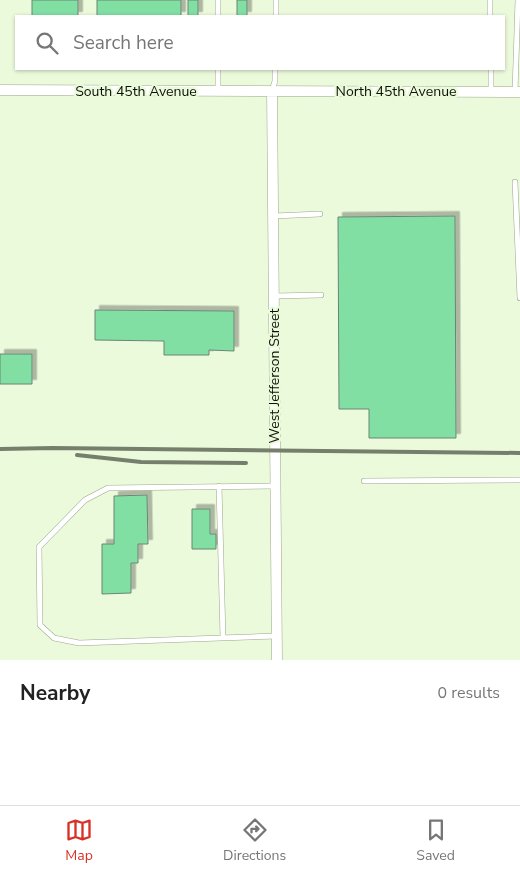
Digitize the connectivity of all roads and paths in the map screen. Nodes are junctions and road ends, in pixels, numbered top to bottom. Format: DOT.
graph roads {
  1 [pos="218,0"];
  2 [pos="276,0"];
  3 [pos="490,0"];
  4 [pos="518,0"];
  5 [pos="218,15"];
  6 [pos="276,15"];
  7 [pos="490,15"];
  8 [pos="218,70"];
  9 [pos="276,70"];
  10 [pos="491,70"];
  11 [pos="0,90"];
  12 [pos="218,91"];
  13 [pos="272,91"];
  14 [pos="491,92"];
  15 [pos="518,92"];
  16 [pos="516,182"];
  17 [pos="320,214"];
  18 [pos="273,216"];
  19 [pos="321,295"];
  20 [pos="274,296"];
  21 [pos="520,298"];
  22 [pos="520,480"];
  23 [pos="364,481"];
  24 [pos="219,486"];
  25 [pos="275,486"];
  26 [pos="277,636"];
  27 [pos="223,638"];
  28 [pos="277,660"];
  1 -- 5 [label="lane"];
  2 -- 6 [label="lane"];
  3 -- 7 [label="lane"];
  4 -- 15 [label="lane"];
  8 -- 12 [label="lane"];
  9 -- 13 [label="lane"];
  10 -- 14 [label="lane"];
  11 -- 12 [label="street, South 45th Avenue"];
  12 -- 13 [label="street, South 45th Avenue"];
  13 -- 14 [label="street, North 45th Avenue"];
  13 -- 18 [label="street, West Jefferson Street"];
  14 -- 15 [label="street, North 45th Avenue"];
  16 -- 21 [label="lane"];
  17 -- 18 [label="lane"];
  18 -- 20 [label="street, West Jefferson Street"];
  19 -- 20 [label="lane"];
  20 -- 25 [label="street, West Jefferson Street"];
  22 -- 23 [label="lane"];
  24 -- 25 [label="lane"];
  24 -- 27 [label="lane"];
  24 -- 27 [label="lane"];
  25 -- 26 [label="street, West Jefferson Street"];
  26 -- 27 [label="lane"];
  26 -- 28 [label="street, West Jefferson Street"];
}
